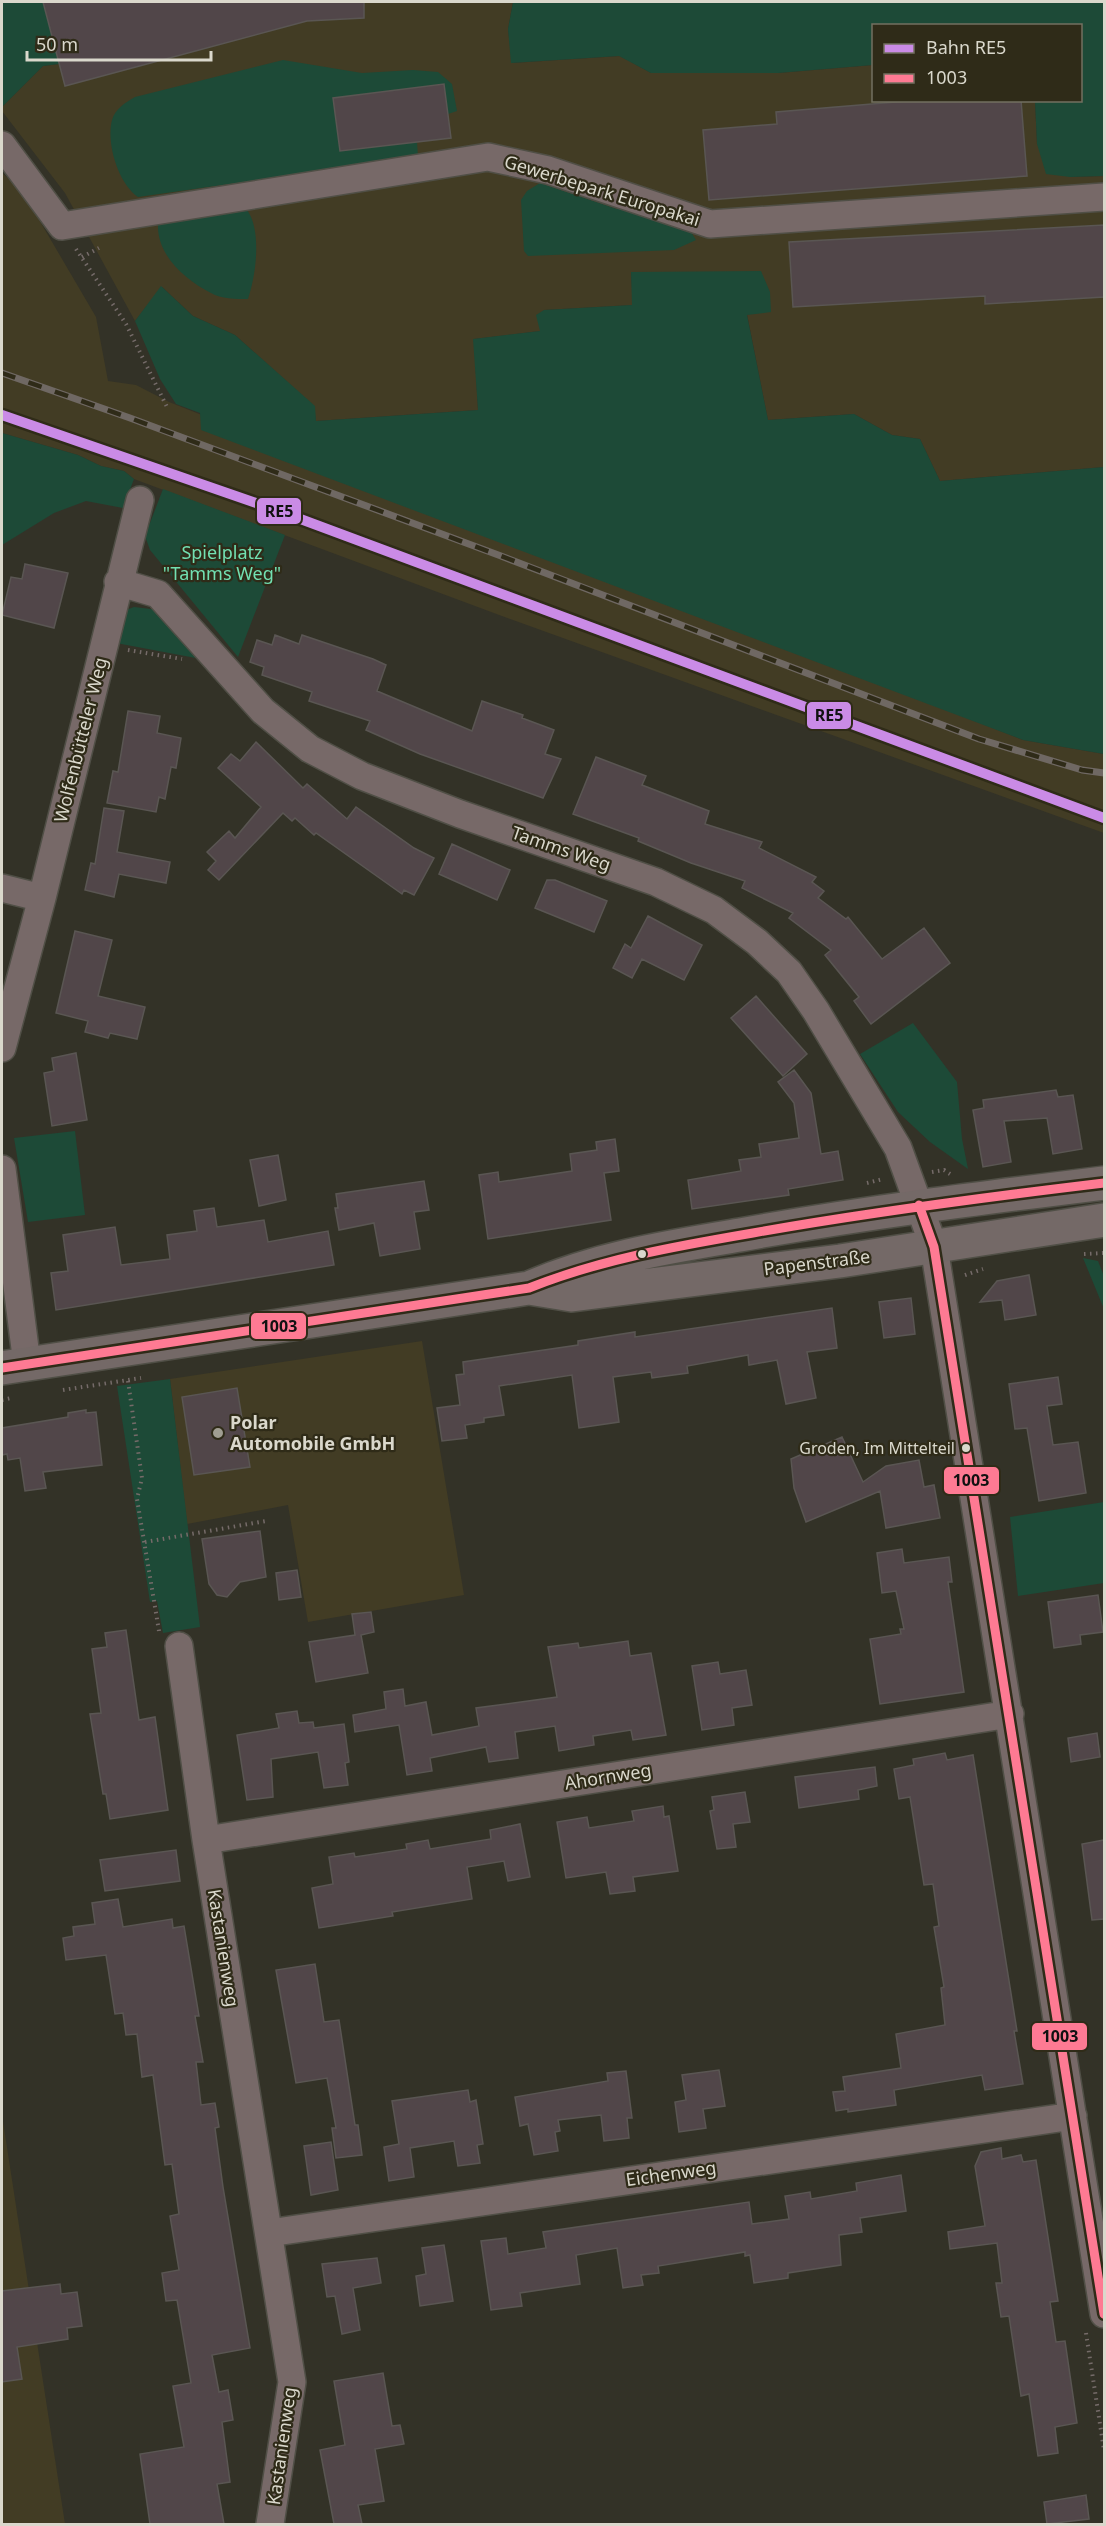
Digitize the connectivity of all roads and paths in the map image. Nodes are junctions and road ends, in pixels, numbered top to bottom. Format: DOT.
graph roads {
  1 [pos="2,145"];
  2 [pos="1104,197"];
  3 [pos="62,226"];
  4 [pos="100,247"];
  5 [pos="82,257"];
  6 [pos="168,409"];
  7 [pos="140,500"];
  8 [pos="118,582"];
  9 [pos="104,646"];
  10 [pos="222,666"];
  11 [pos="2,888"];
  12 [pos="42,898"];
  13 [pos="2,1048"];
  14 [pos="2,1169"];
  15 [pos="1104,1184"];
  16 [pos="919,1205"];
  17 [pos="1104,1220"];
  18 [pos="934,1247"];
  19 [pos="530,1288"];
  20 [pos="14,1366"];
  21 [pos="151,1377"];
  22 [pos="266,1521"];
  23 [pos="145,1542"];
  24 [pos="179,1646"];
  25 [pos="1010,1714"];
  26 [pos="206,1840"];
  27 [pos="1073,2116"];
  28 [pos="269,2233"];
  29 [pos="1104,2314"];
  30 [pos="270,2524"];
  1 -- 3 [label="street"];
  2 -- 3 [label="street, Gewerbepark Europakai"];
  3 -- 5 [label="path"];
  4 -- 5 [label="path"];
  5 -- 6 [label="path"];
  7 -- 8 [label="street, Wolfenbütteler Weg"];
  8 -- 9 [label="street, Wolfenbütteler Weg"];
  8 -- 10 [label="street, Tamms Weg"];
  9 -- 10 [label="path"];
  9 -- 12 [label="street, Wolfenbütteler Weg"];
  10 -- 16 [label="street, Tamms Weg"];
  11 -- 12 [label="street"];
  12 -- 13 [label="street, Wolfenbütteler Weg"];
  14 -- 20 [label="street"];
  15 -- 16 [label="main road, Papenstraße"];
  16 -- 18 [label="street, Tamms Weg"];
  16 -- 19 [label="main road, Papenstraße"];
  17 -- 18 [label="main road, Papenstraße"];
  18 -- 19 [label="main road, Papenstraße"];
  18 -- 25 [label="street, Tamms Weg"];
  19 -- 20 [label="main road, Papenstraße"];
  21 -- 23 [label="path"];
  22 -- 23 [label="path"];
  23 -- 24 [label="path"];
  24 -- 26 [label="street, Kastanienweg"];
  25 -- 26 [label="street, Ahornweg"];
  25 -- 27 [label="street, Tamms Weg"];
  26 -- 28 [label="street, Kastanienweg"];
  27 -- 28 [label="street, Eichenweg"];
  27 -- 29 [label="street, Tamms Weg"];
  28 -- 30 [label="street, Kastanienweg"];
}
